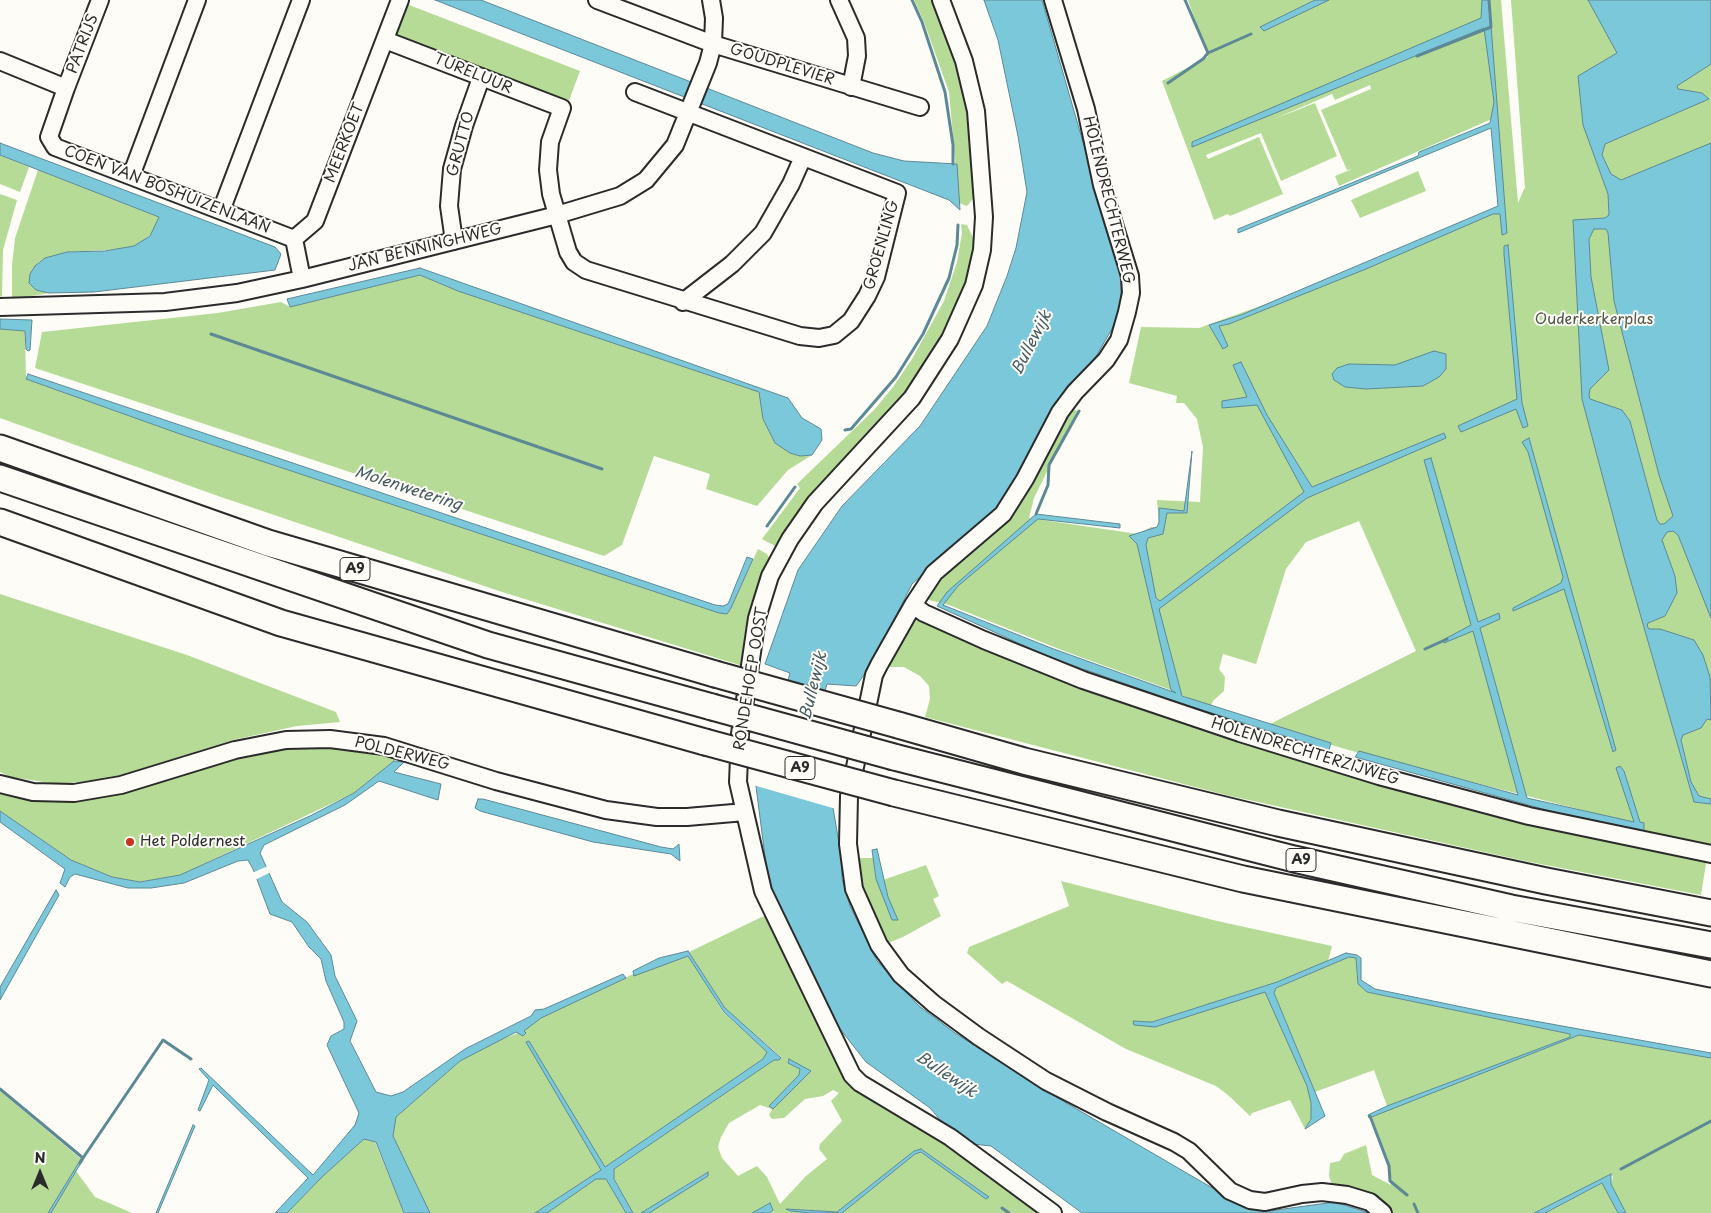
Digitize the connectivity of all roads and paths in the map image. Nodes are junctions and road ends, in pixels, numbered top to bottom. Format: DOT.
graph roads {
  1 [pos="100,0"];
  2 [pos="197,0"];
  3 [pos="400,0"];
  4 [pos="711,0"];
  5 [pos="839,0"];
  6 [pos="941,0"];
  7 [pos="1053,0"];
  8 [pos="606,2"];
  9 [pos="299,5"];
  10 [pos="385,40"];
  11 [pos="713,44"];
  12 [pos="0,61"];
  13 [pos="481,78"];
  14 [pos="851,86"];
  15 [pos="66,88"];
  16 [pos="635,92"];
  17 [pos="920,107"];
  18 [pos="562,108"];
  19 [pos="690,110"];
  20 [pos="803,157"];
  21 [pos="131,176"];
  22 [pos="221,211"];
  23 [pos="557,215"];
  24 [pos="294,239"];
  25 [pos="454,240"];
  26 [pos="302,279"];
  27 [pos="683,302"];
  28 [pos="0,307"];
  29 [pos="0,448"];
  30 [pos="0,478"];
  31 [pos="0,522"];
  32 [pos="913,605"];
  33 [pos="0,784"];
  34 [pos="745,812"];
  35 [pos="1711,854"];
  36 [pos="1711,913"];
  37 [pos="1711,945"];
  38 [pos="1711,974"];
  39 [pos="1052,1213"];
  40 [pos="1382,1213"];
  1 -- 15 [label="street, PATRIJS"];
  2 -- 21 [label="street"];
  3 -- 10 [label="street, MEERKOET"];
  4 -- 11 [label="street, JAN BENNINGHWEG"];
  5 -- 14 [label="street, GOUDPLEVIER"];
  6 -- 34 [label="street, RONDEHOEP OOST"];
  7 -- 32 [label="street, HOLENDRECHTERWEG"];
  8 -- 11 [label="street, GOUDPLEVIER"];
  9 -- 22 [label="street"];
  10 -- 13 [label="street, TURELUUR"];
  10 -- 24 [label="street, MEERKOET"];
  11 -- 14 [label="street, GOUDPLEVIER"];
  11 -- 19 [label="street, JAN BENNINGHWEG"];
  12 -- 15 [label="street"];
  13 -- 18 [label="street, TURELUUR"];
  13 -- 25 [label="street, GRUTTO"];
  14 -- 17 [label="street, GOUDPLEVIER"];
  15 -- 21 [label="street, COEN VAN BOSHUIZENLAAN"];
  16 -- 19 [label="street, GROENLING"];
  18 -- 23 [label="street, GROENLING"];
  19 -- 20 [label="street, GROENLING"];
  19 -- 23 [label="street, JAN BENNINGHWEG"];
  20 -- 27 [label="street"];
  20 -- 27 [label="street, GROENLING"];
  21 -- 22 [label="street, COEN VAN BOSHUIZENLAAN"];
  22 -- 24 [label="street, COEN VAN BOSHUIZENLAAN"];
  23 -- 25 [label="street, JAN BENNINGHWEG"];
  23 -- 27 [label="street, GROENLING"];
  24 -- 26 [label="street"];
  25 -- 26 [label="street, JAN BENNINGHWEG"];
  26 -- 28 [label="street, JAN BENNINGHWEG"];
  29 -- 36 [label="highway, A9, bridge"];
  30 -- 37 [label="highway, A9, bridge"];
  31 -- 38 [label="highway, A9, bridge"];
  32 -- 35 [label="street, HOLENDRECHTERZIJWEG"];
  32 -- 40 [label="street, HOLENDRECHTERWEG"];
  33 -- 34 [label="street, POLDERWEG"];
  34 -- 39 [label="street, RONDEHOEP OOST"];
}
